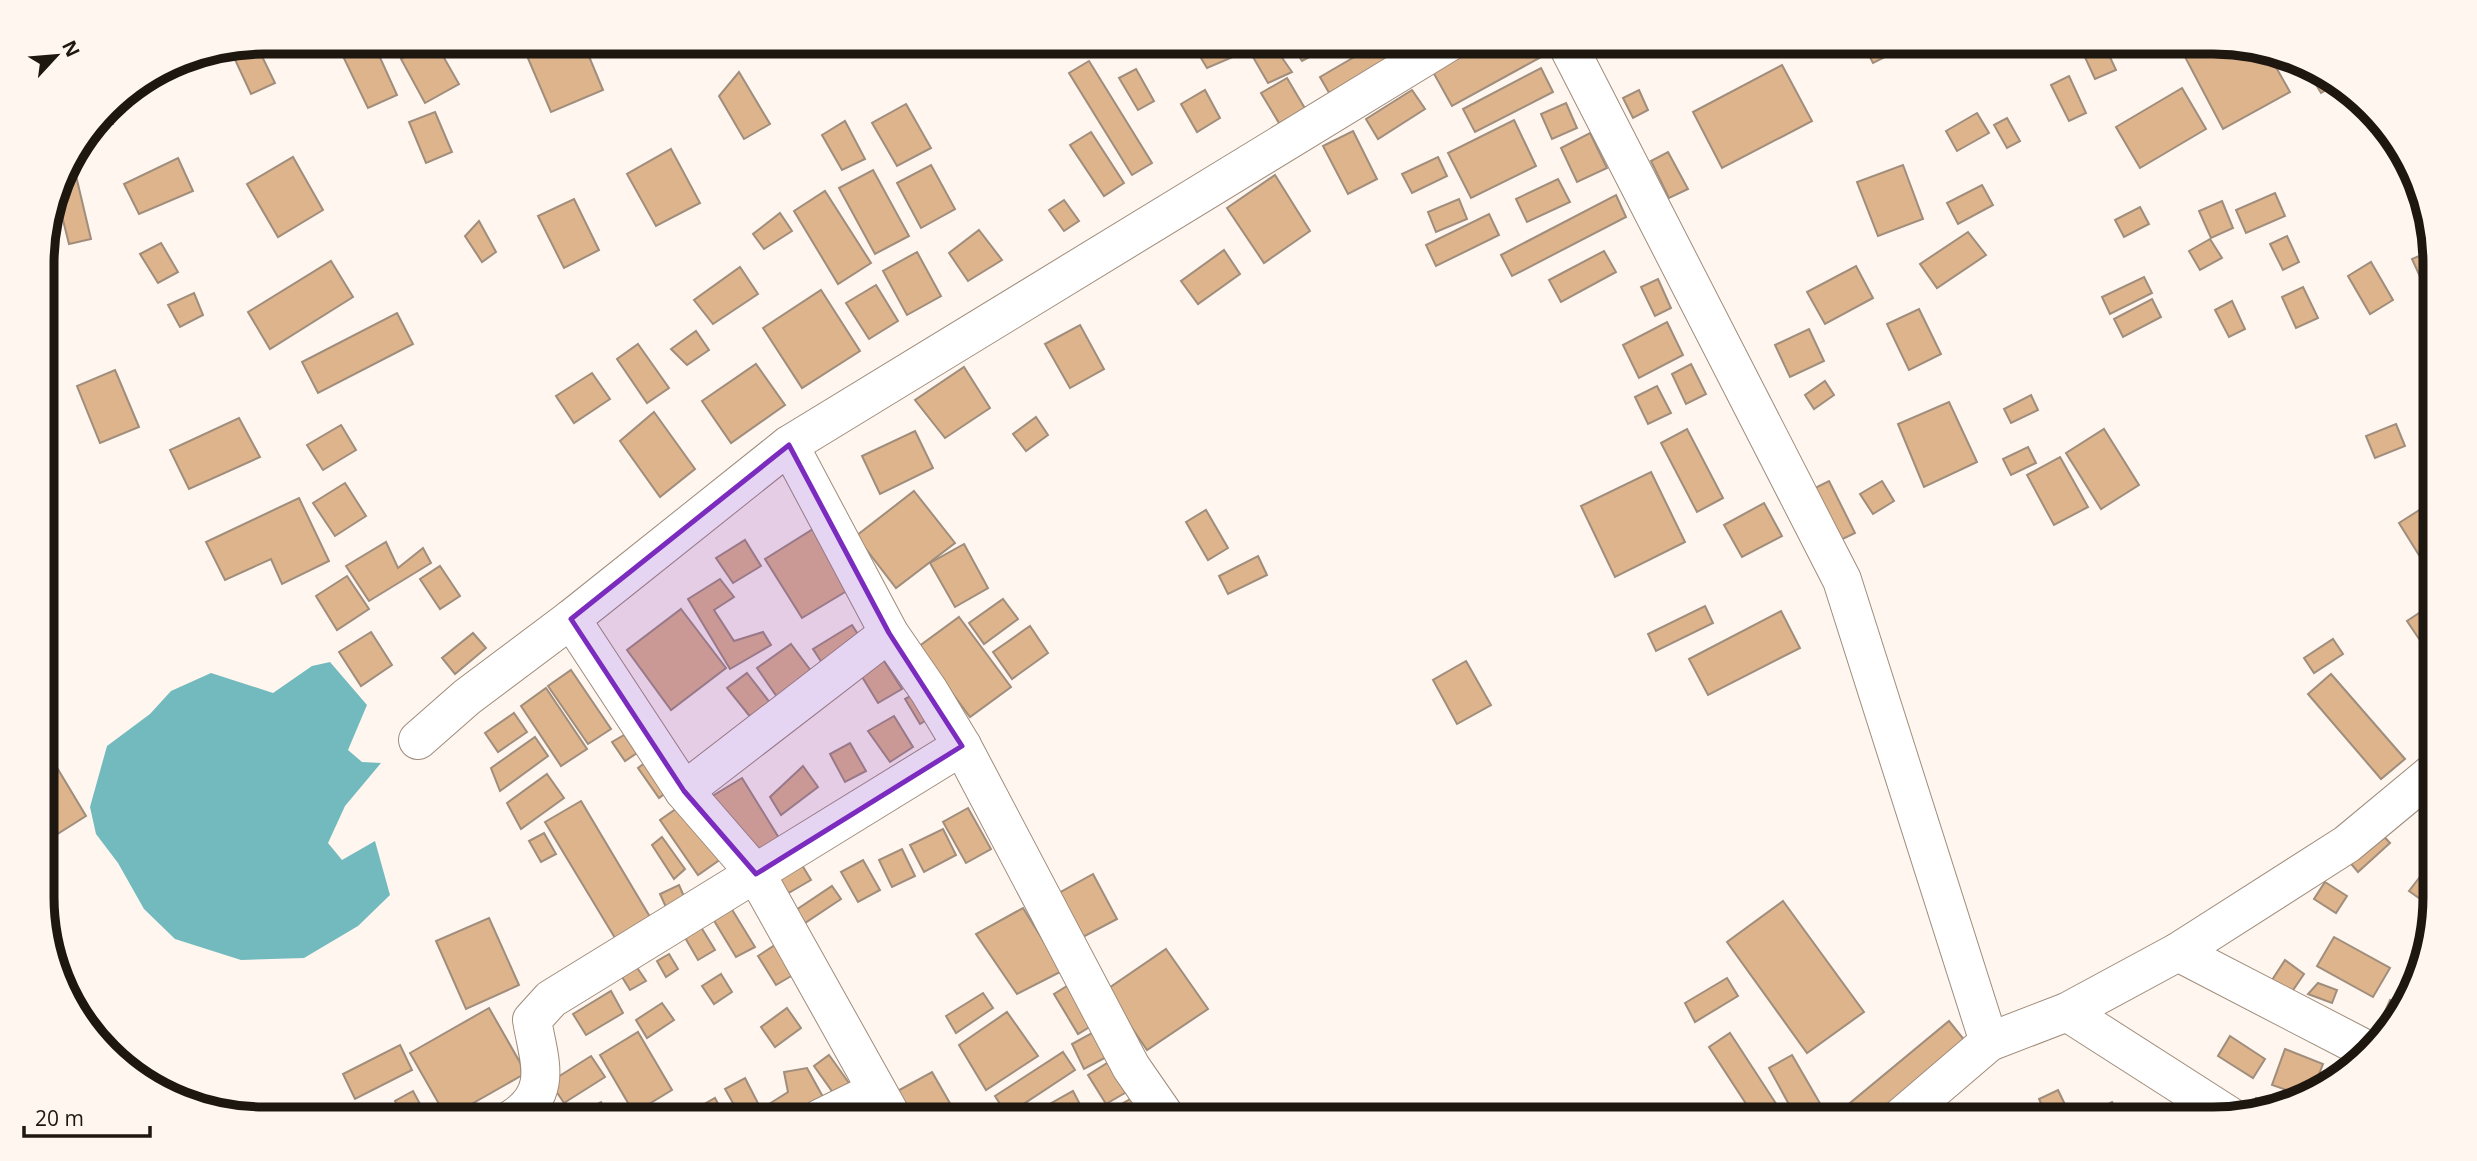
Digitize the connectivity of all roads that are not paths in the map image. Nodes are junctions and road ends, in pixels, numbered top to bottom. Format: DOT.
graph roads {
  1 [pos="1429,54"];
  2 [pos="1572,54"];
  3 [pos="789,445"];
  4 [pos="571,619"];
  5 [pos="889,633"];
  6 [pos="418,740"];
  7 [pos="962,746"];
  8 [pos="2423,781"];
  9 [pos="684,791"];
  10 [pos="756,874"];
  11 [pos="2178,952"];
  12 [pos="2067,1012"];
  13 [pos="1989,1042"];
  14 [pos="2360,1046"];
  15 [pos="885,1105"];
  16 [pos="1914,1106"];
  17 [pos="2214,1106"];
  18 [pos="527,1107"];
  19 [pos="1159,1107"];
  1 -- 3 [label="street"];
  2 -- 13 [label="street"];
  3 -- 4 [label="street"];
  3 -- 5 [label="street"];
  4 -- 6 [label="street"];
  4 -- 9 [label="street"];
  5 -- 7 [label="street"];
  5 -- 9 [label="street"];
  7 -- 10 [label="street"];
  7 -- 19 [label="street"];
  8 -- 11 [label="street"];
  9 -- 10 [label="street"];
  10 -- 15 [label="street"];
  10 -- 18 [label="street"];
  11 -- 12 [label="street"];
  11 -- 14 [label="street"];
  12 -- 13 [label="street"];
  12 -- 17 [label="street"];
  13 -- 16 [label="street"];
}
